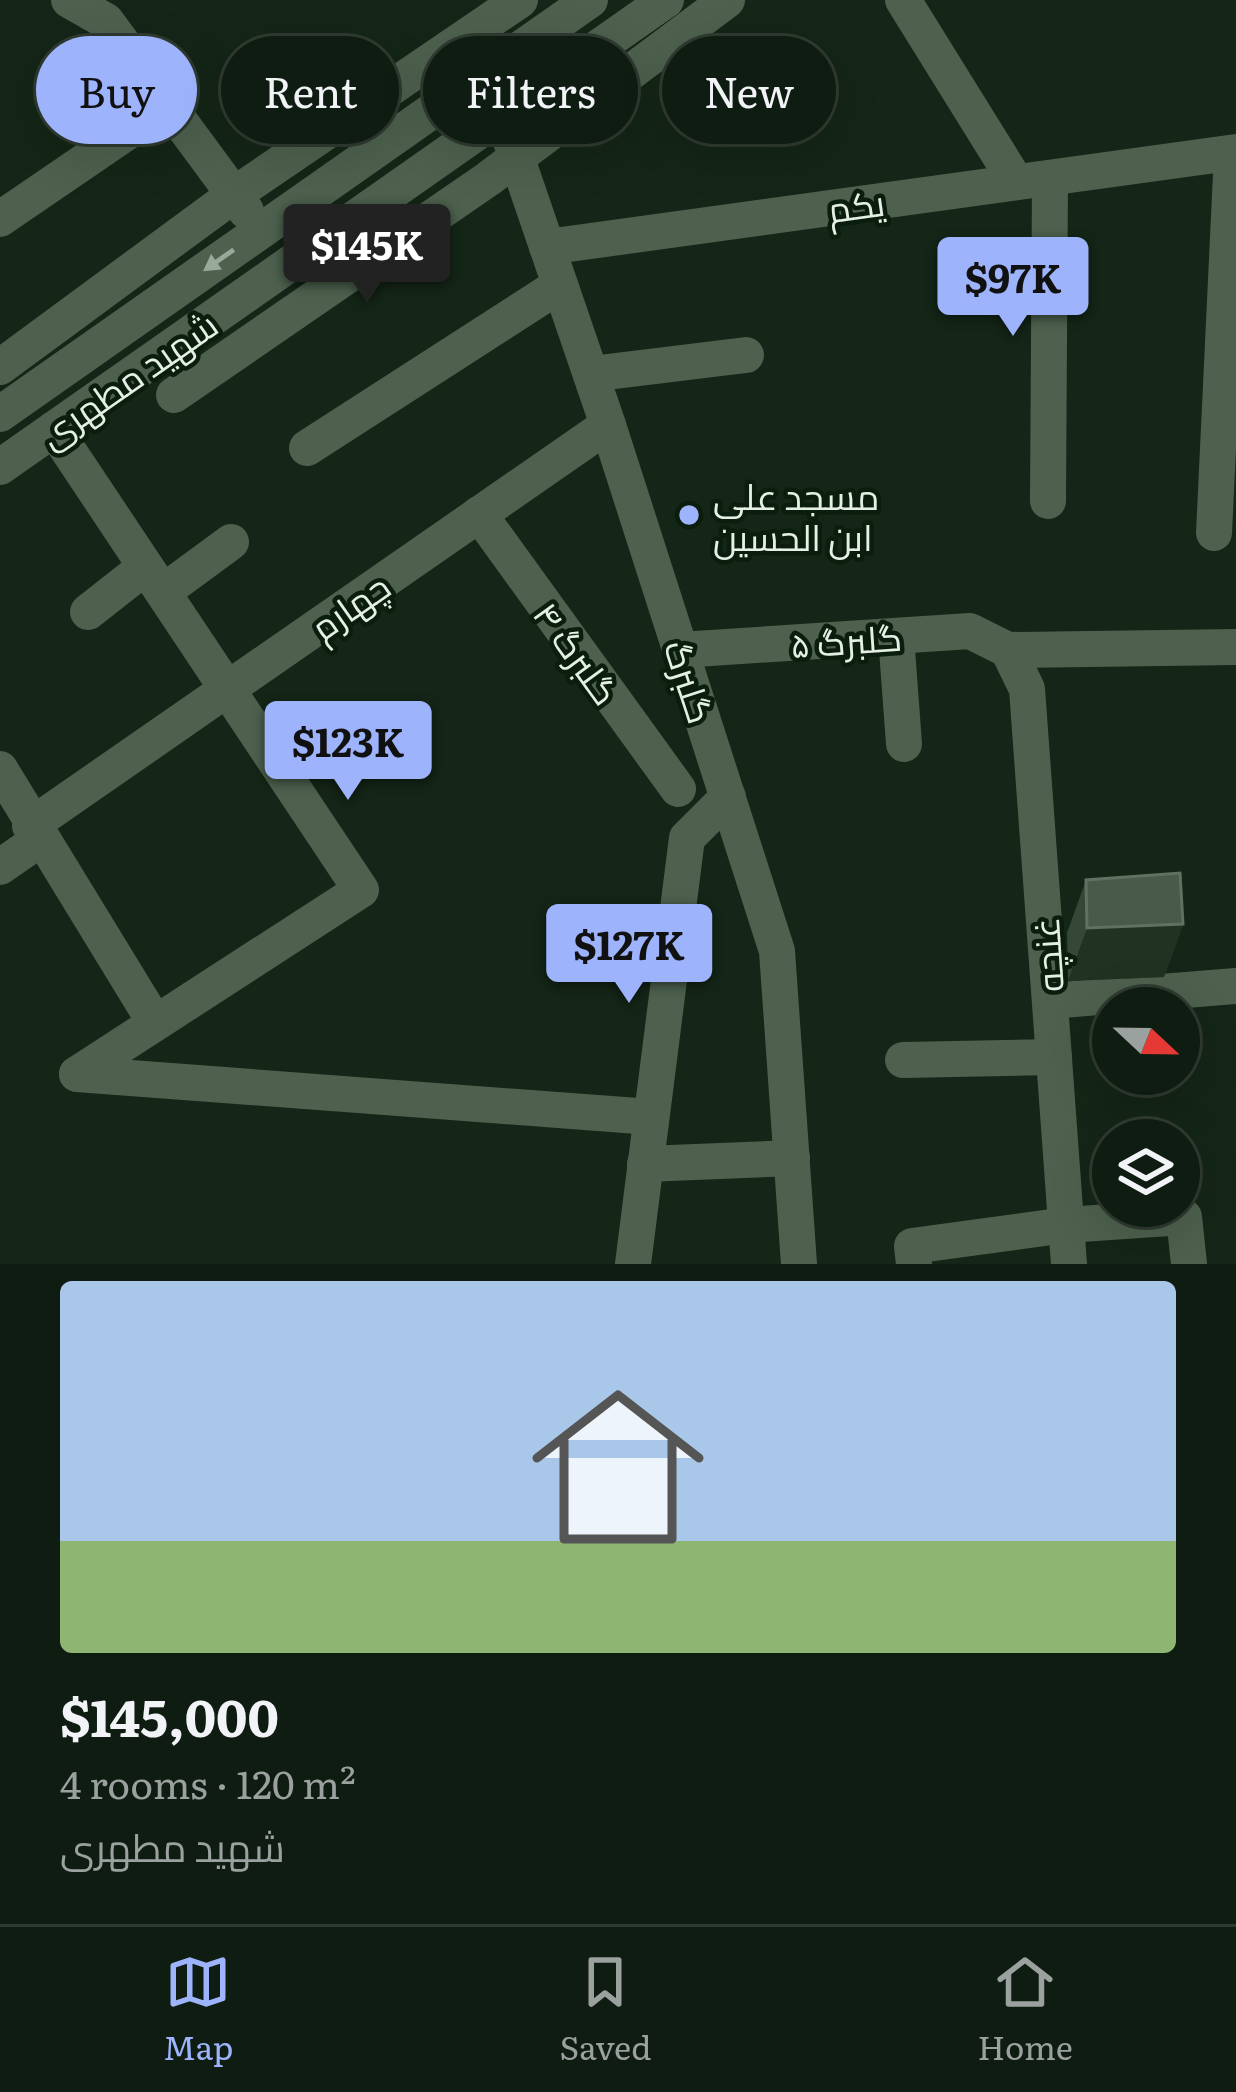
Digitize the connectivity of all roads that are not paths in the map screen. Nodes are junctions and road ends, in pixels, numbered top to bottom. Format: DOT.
graph roads {
  1 [pos="69,0"];
  2 [pos="520,0"];
  3 [pos="590,0"];
  4 [pos="666,0"];
  5 [pos="727,0"];
  6 [pos="904,0"];
  7 [pos="117,36"];
  8 [pos="615,36"];
  9 [pos="110,144"];
  10 [pos="197,144"];
  11 [pos="460,144"];
  12 [pos="502,144"];
  13 [pos="1234,152"];
  14 [pos="429,166"];
  15 [pos="502,169"];
  16 [pos="1033,180"];
  17 [pos="235,194"];
  18 [pos="0,219"];
  19 [pos="260,232"];
  20 [pos="547,247"];
  21 [pos="560,285"];
  22 [pos="746,356"];
  23 [pos="0,367"];
  24 [pos="591,374"];
  25 [pos="174,395"];
  26 [pos="0,414"];
  27 [pos="608,424"];
  28 [pos="54,429"];
  29 [pos="307,448"];
  30 [pos="0,466"];
  31 [pos="1048,501"];
  32 [pos="479,514"];
  33 [pos="1214,533"];
  34 [pos="232,542"];
  35 [pos="154,580"];
  36 [pos="88,612"];
  37 [pos="896,636"];
  38 [pos="1236,647"];
  39 [pos="680,650"];
  40 [pos="1008,650"];
  41 [pos="231,688"];
  42 [pos="904,744"];
  43 [pos="0,769"];
  44 [pos="678,789"];
  45 [pos="728,796"];
  46 [pos="34,833"];
  47 [pos="0,867"];
  48 [pos="1236,986"];
  49 [pos="1050,1001"];
  50 [pos="154,1021"];
  51 [pos="1054,1058"];
  52 [pos="903,1060"];
  53 [pos="651,1117"];
  54 [pos="792,1158"];
  55 [pos="645,1164"];
  56 [pos="1066,1225"];
  57 [pos="913,1255"];
  58 [pos="632,1264"];
  59 [pos="799,1264"];
  60 [pos="1069,1264"];
  61 [pos="1189,1264"];
  1 -- 7 [label="street"];
  2 -- 17 [label="street"];
  3 -- 19 [label="street, شهید مطهری"];
  4 -- 8 [label="street, شهید مطهری"];
  5 -- 15 [label="street"];
  6 -- 16 [label="street"];
  9 -- 18 [label="street"];
  10 -- 17 [label="street"];
  11 -- 14 [label="street, شهید مطهری"];
  12 -- 15 [label="street, گلبرگ"];
  13 -- 16 [label="street, یکم"];
  13 -- 33 [label="street"];
  14 -- 15 [label="street"];
  14 -- 28 [label="street, شهید مطهری"];
  15 -- 20 [label="street, گلبرگ"];
  15 -- 25 [label="street"];
  16 -- 20 [label="street, یکم"];
  16 -- 31 [label="street"];
  17 -- 19 [label="street"];
  17 -- 23 [label="street"];
  19 -- 26 [label="street, شهید مطهری, one-way"];
  20 -- 21 [label="street, گلبرگ"];
  21 -- 24 [label="street, گلبرگ"];
  21 -- 29 [label="street"];
  22 -- 24 [label="street"];
  24 -- 27 [label="street, گلبرگ"];
  27 -- 32 [label="street, چهارم"];
  27 -- 39 [label="street, گلبرگ"];
  28 -- 30 [label="street, شهید مطهری"];
  28 -- 35 [label="street"];
  32 -- 41 [label="street, چهارم"];
  32 -- 44 [label="street, گلبرگ ۴"];
  34 -- 35 [label="street"];
  35 -- 36 [label="street"];
  35 -- 41 [label="street"];
  37 -- 39 [label="street, گلبرگ ۵"];
  37 -- 40 [label="street, گلبرگ ۵"];
  37 -- 42 [label="street"];
  38 -- 40 [label="street, گلبرگ ۵"];
  39 -- 45 [label="street, گلبرگ"];
  40 -- 49 [label="street, غنچه"];
  41 -- 46 [label="street, چهارم"];
  41 -- 50 [label="street"];
  43 -- 46 [label="street"];
  45 -- 53 [label="street"];
  45 -- 54 [label="street, گلبرگ"];
  46 -- 47 [label="street, چهارم"];
  46 -- 50 [label="street"];
  48 -- 49 [label="street"];
  49 -- 51 [label="street, غنچه"];
  50 -- 53 [label="street"];
  51 -- 52 [label="street"];
  51 -- 56 [label="street, غنچه"];
  53 -- 55 [label="street"];
  54 -- 55 [label="street"];
  54 -- 59 [label="street, گلبرگ"];
  55 -- 58 [label="street"];
  56 -- 57 [label="street"];
  56 -- 60 [label="street, غنچه"];
  56 -- 61 [label="street"];
}
